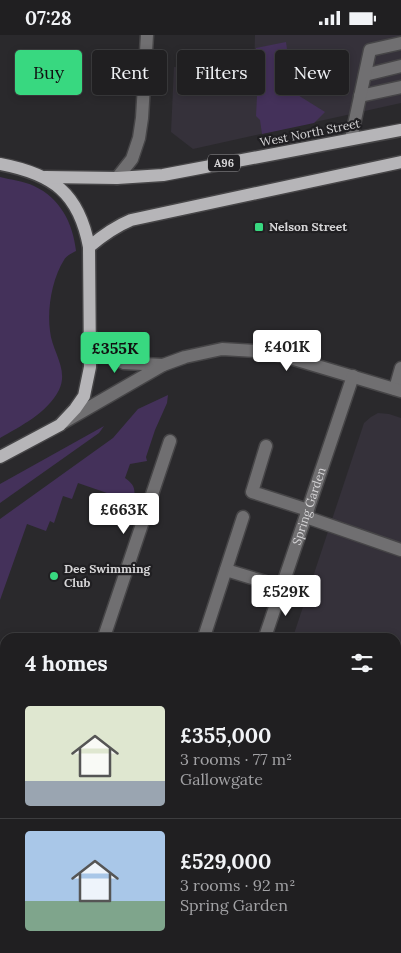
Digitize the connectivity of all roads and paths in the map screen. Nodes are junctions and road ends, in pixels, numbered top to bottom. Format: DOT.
graph roads {
  1 [pos="147,35"];
  2 [pos="401,43"];
  3 [pos="401,66"];
  4 [pos="365,75"];
  5 [pos="401,87"];
  6 [pos="360,96"];
  7 [pos="401,130"];
  8 [pos="351,139"];
  9 [pos="401,162"];
  10 [pos="0,164"];
  11 [pos="45,177"];
  12 [pos="117,178"];
  13 [pos="89,247"];
  14 [pos="90,334"];
  15 [pos="163,365"];
  16 [pos="401,368"];
  17 [pos="353,376"];
  18 [pos="398,390"];
  19 [pos="60,425"];
  20 [pos="170,441"];
  21 [pos="266,446"];
  22 [pos="0,457"];
  23 [pos="307,513"];
  24 [pos="243,517"];
  25 [pos="401,550"];
  26 [pos="226,570"];
  27 [pos="282,587"];
  28 [pos="105,633"];
  29 [pos="205,633"];
  30 [pos="265,633"];
  1 -- 12 [label="street"];
  2 -- 4 [label="street"];
  3 -- 4 [label="street"];
  4 -- 6 [label="street"];
  5 -- 6 [label="street"];
  6 -- 8 [label="street"];
  7 -- 8 [label="main road, West North Street / A96"];
  8 -- 12 [label="main road, West North Street / A96"];
  9 -- 13 [label="main road"];
  10 -- 11 [label="main road, A96"];
  11 -- 12 [label="main road, West North Street / A96"];
  11 -- 13 [label="main road, A96"];
  13 -- 14 [label="main road, A96"];
  14 -- 15 [label="street"];
  14 -- 19 [label="main road, A96"];
  15 -- 17 [label="street"];
  15 -- 19 [label="street"];
  16 -- 18 [label="street"];
  17 -- 18 [label="street"];
  17 -- 23 [label="street, Spring Garden"];
  19 -- 22 [label="main road, A96"];
  20 -- 28 [label="street"];
  21 -- 23 [label="street"];
  23 -- 25 [label="street"];
  23 -- 27 [label="street, Spring Garden"];
  24 -- 26 [label="street"];
  26 -- 27 [label="street"];
  26 -- 29 [label="street"];
  27 -- 30 [label="street, Spring Garden"];
}
